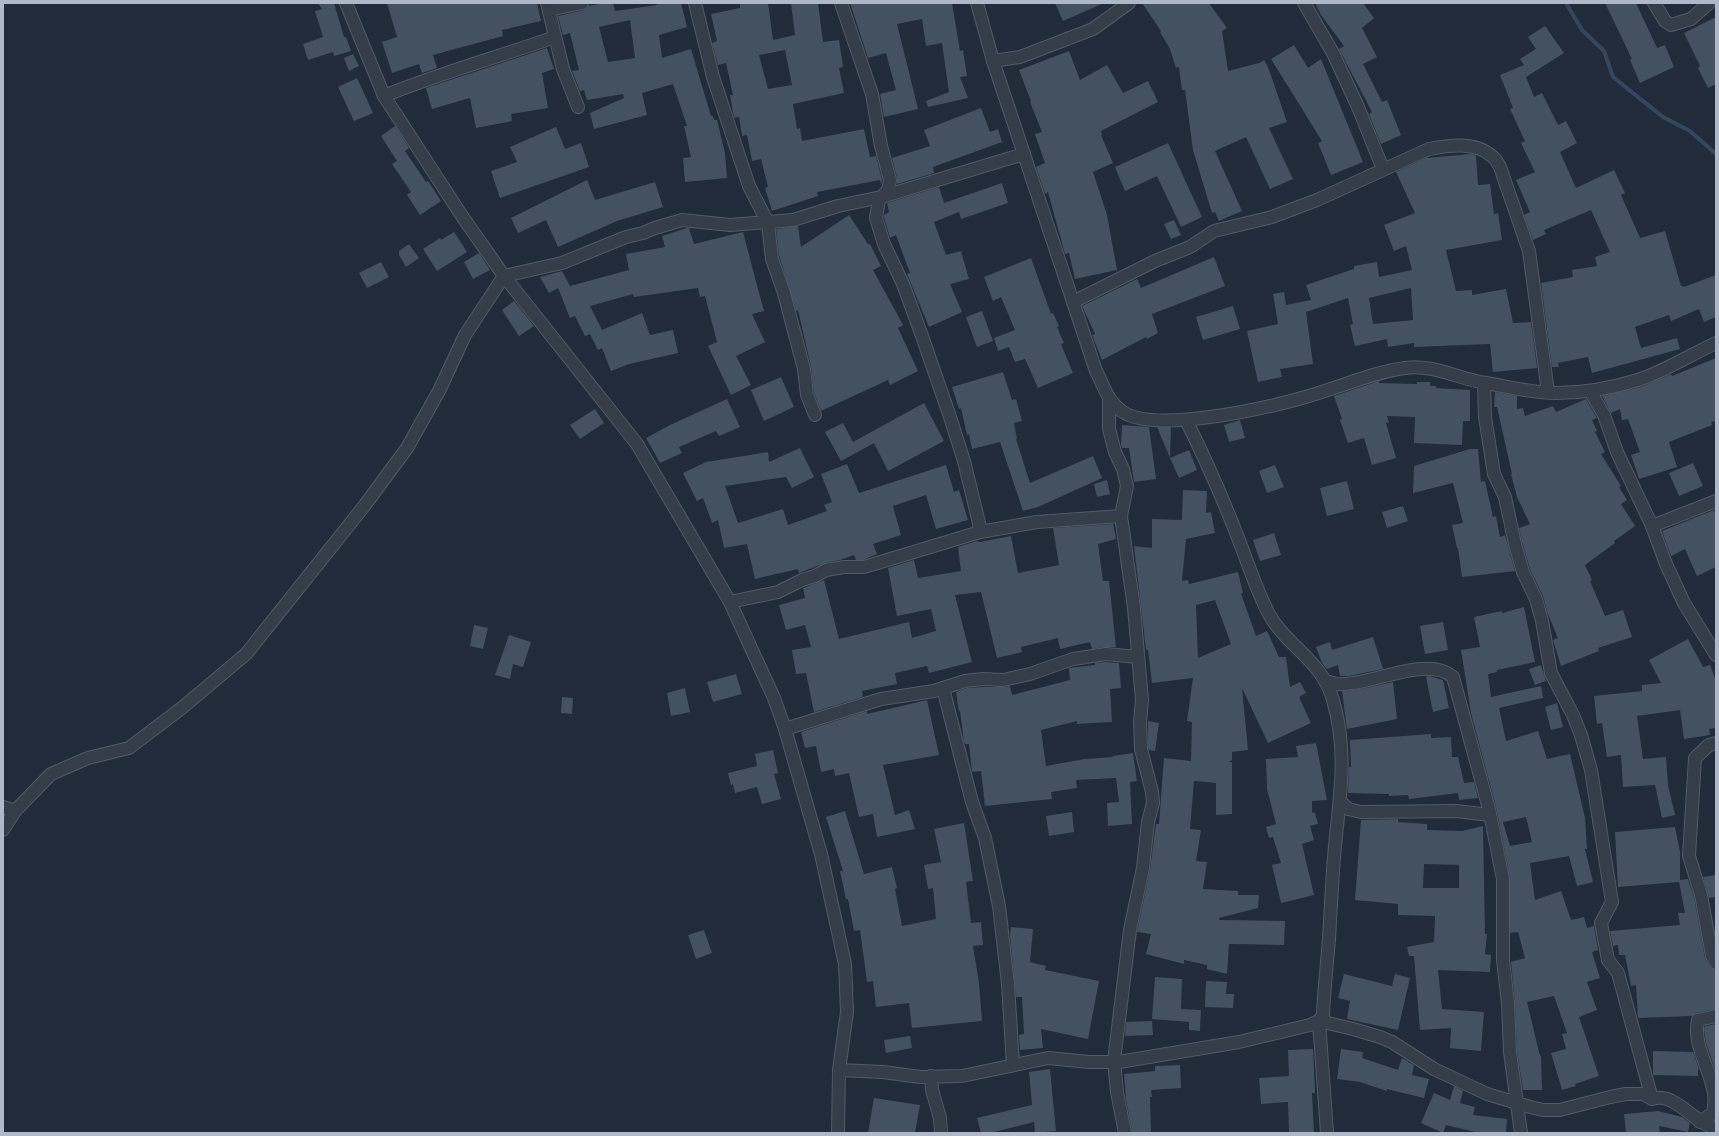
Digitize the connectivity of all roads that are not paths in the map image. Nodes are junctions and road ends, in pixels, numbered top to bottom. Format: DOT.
graph roads {
  1 [pos="346,3"];
  2 [pos="582,3"];
  3 [pos="695,3"];
  4 [pos="842,3"];
  5 [pos="977,3"];
  6 [pos="1129,3"];
  7 [pos="1304,3"];
  8 [pos="1654,3"];
  9 [pos="1709,3"];
  10 [pos="548,6"];
  11 [pos="555,37"];
  12 [pos="993,61"];
  13 [pos="384,96"];
  14 [pos="578,107"];
  15 [pos="1024,154"];
  16 [pos="1383,169"];
  17 [pos="881,197"];
  18 [pos="768,223"];
  19 [pos="504,276"];
  20 [pos="1073,302"];
  21 [pos="1716,344"];
  22 [pos="1484,382"];
  23 [pos="1590,391"];
  24 [pos="1548,392"];
  25 [pos="1109,400"];
  26 [pos="815,415"];
  27 [pos="1186,420"];
  28 [pos="1716,501"];
  29 [pos="1121,516"];
  30 [pos="1652,526"];
  31 [pos="980,532"];
  32 [pos="730,602"];
  33 [pos="1715,651"];
  34 [pos="1138,657"];
  35 [pos="1325,680"];
  36 [pos="943,688"];
  37 [pos="785,729"];
  38 [pos="1716,743"];
  39 [pos="1340,801"];
  40 [pos="3,807"];
  41 [pos="15,811"];
  42 [pos="1490,815"];
  43 [pos="3,830"];
  44 [pos="1716,963"];
  45 [pos="1716,1016"];
  46 [pos="1319,1021"];
  47 [pos="1114,1061"];
  48 [pos="1013,1065"];
  49 [pos="839,1070"];
  50 [pos="931,1076"];
  51 [pos="1652,1099"];
  52 [pos="1518,1103"];
  53 [pos="1700,1122"];
  54 [pos="1716,1129"];
  55 [pos="838,1133"];
  56 [pos="940,1133"];
  57 [pos="1125,1133"];
  58 [pos="1327,1133"];
  59 [pos="1521,1133"];
  1 -- 13 [label="street"];
  2 -- 10 [label="street"];
  3 -- 18 [label="street"];
  4 -- 17 [label="street"];
  5 -- 12 [label="street"];
  6 -- 12 [label="street"];
  7 -- 16 [label="street"];
  8 -- 9 [label="street"];
  10 -- 11 [label="street"];
  11 -- 13 [label="street"];
  11 -- 14 [label="street"];
  12 -- 15 [label="street"];
  13 -- 19 [label="street"];
  15 -- 17 [label="street"];
  15 -- 20 [label="street"];
  16 -- 20 [label="street"];
  16 -- 24 [label="street"];
  17 -- 18 [label="street"];
  17 -- 31 [label="street"];
  18 -- 19 [label="street"];
  18 -- 26 [label="street"];
  19 -- 32 [label="street"];
  19 -- 41 [label="street"];
  20 -- 25 [label="street"];
  21 -- 23 [label="street"];
  22 -- 24 [label="street"];
  22 -- 27 [label="street"];
  22 -- 51 [label="street"];
  23 -- 24 [label="street"];
  23 -- 30 [label="street"];
  25 -- 27 [label="street"];
  25 -- 29 [label="street"];
  27 -- 35 [label="street"];
  28 -- 30 [label="street"];
  29 -- 31 [label="street"];
  29 -- 34 [label="street"];
  30 -- 33 [label="street"];
  31 -- 32 [label="street"];
  32 -- 37 [label="street"];
  34 -- 36 [label="street"];
  34 -- 47 [label="street"];
  35 -- 39 [label="street"];
  35 -- 42 [label="street"];
  36 -- 37 [label="street"];
  36 -- 48 [label="street"];
  37 -- 49 [label="street"];
  38 -- 44 [label="street"];
  39 -- 42 [label="street"];
  39 -- 46 [label="street"];
  40 -- 41 [label="street"];
  41 -- 43 [label="street"];
  42 -- 52 [label="street"];
  45 -- 53 [label="street"];
  46 -- 47 [label="street"];
  46 -- 52 [label="street"];
  46 -- 58 [label="street"];
  47 -- 48 [label="street"];
  47 -- 57 [label="street"];
  48 -- 50 [label="street"];
  49 -- 50 [label="street"];
  49 -- 55 [label="street"];
  50 -- 56 [label="street"];
  51 -- 52 [label="street"];
  51 -- 53 [label="street"];
  52 -- 59 [label="street"];
  53 -- 54 [label="street"];
}
